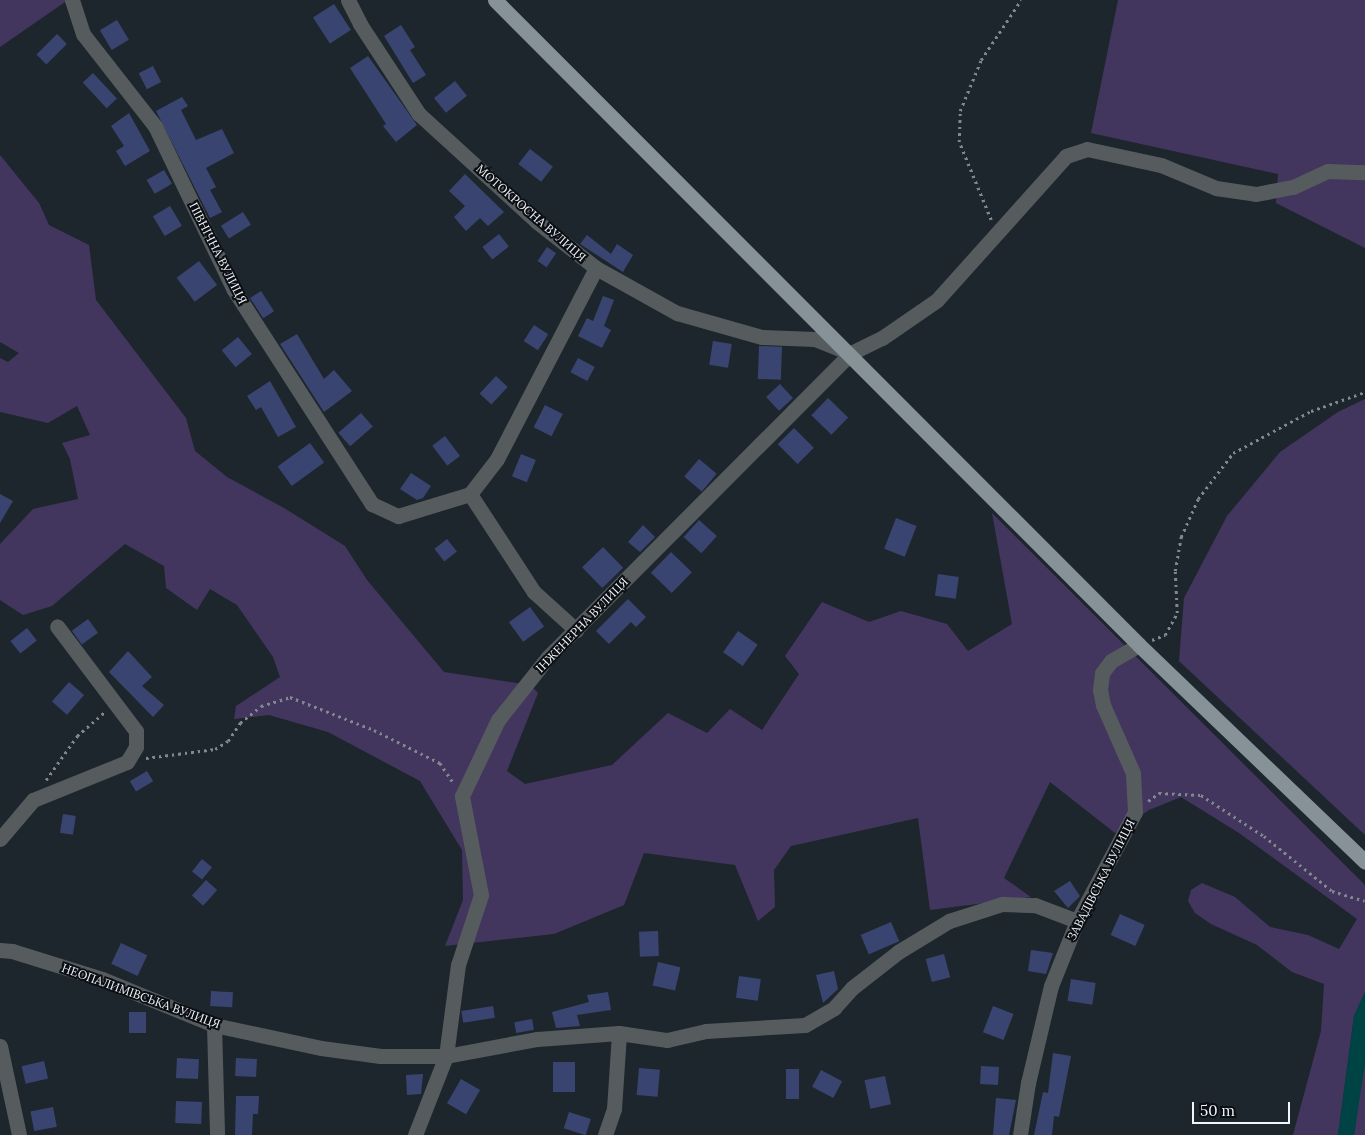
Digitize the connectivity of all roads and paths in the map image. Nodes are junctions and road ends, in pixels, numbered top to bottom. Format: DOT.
graph roads {
  1 [pos="71,0"];
  2 [pos="348,0"];
  3 [pos="495,0"];
  4 [pos="1021,0"];
  5 [pos="1365,172"];
  6 [pos="994,239"];
  7 [pos="596,268"];
  8 [pos="851,353"];
  9 [pos="1365,392"];
  10 [pos="470,494"];
  11 [pos="57,626"];
  12 [pos="576,630"];
  13 [pos="1139,645"];
  14 [pos="114,703"];
  15 [pos="127,762"];
  16 [pos="462,796"];
  17 [pos="32,800"];
  18 [pos="1135,812"];
  19 [pos="0,839"];
  20 [pos="1365,862"];
  21 [pos="1365,901"];
  22 [pos="1077,921"];
  23 [pos="0,950"];
  24 [pos="214,1026"];
  25 [pos="619,1033"];
  26 [pos="0,1046"];
  27 [pos="446,1056"];
  28 [pos="19,1135"];
  29 [pos="217,1135"];
  30 [pos="415,1135"];
  31 [pos="605,1135"];
  32 [pos="1020,1135"];
  1 -- 10 [label="street, ПІВНІЧНА ВУЛИЦЯ"];
  2 -- 7 [label="street, МОТОКРОСНА ВУЛИЦЯ"];
  3 -- 8 [label="main road"];
  4 -- 6 [label="path"];
  5 -- 6 [label="street, ІНЖЕНЕРНА ВУЛИЦЯ"];
  6 -- 8 [label="street, ІНЖЕНЕРНА ВУЛИЦЯ"];
  7 -- 8 [label="street"];
  7 -- 10 [label="street, МОТОКРОСНА ВУЛИЦЯ"];
  8 -- 12 [label="street, ІНЖЕНЕРНА ВУЛИЦЯ"];
  8 -- 13 [label="main road"];
  9 -- 13 [label="path"];
  10 -- 12 [label="street"];
  11 -- 14 [label="street"];
  12 -- 16 [label="street, ІНЖЕНЕРНА ВУЛИЦЯ"];
  13 -- 18 [label="street, ЗАВАДІВСЬКА ВУЛИЦЯ"];
  13 -- 20 [label="main road"];
  14 -- 15 [label="street"];
  14 -- 17 [label="path"];
  15 -- 16 [label="path"];
  15 -- 17 [label="street"];
  16 -- 27 [label="street"];
  17 -- 19 [label="street"];
  18 -- 21 [label="path"];
  18 -- 22 [label="street, ЗАВАДІВСЬКА ВУЛИЦЯ"];
  22 -- 25 [label="street, НЕОПАЛИМІВСЬКА ВУЛИЦЯ"];
  22 -- 32 [label="street, ЗАВАДІВСЬКА ВУЛИЦЯ"];
  23 -- 24 [label="street, НЕОПАЛИМІВСЬКА ВУЛИЦЯ"];
  24 -- 27 [label="street, НЕОПАЛИМІВСЬКА ВУЛИЦЯ"];
  24 -- 29 [label="street"];
  25 -- 27 [label="street, НЕОПАЛИМІВСЬКА ВУЛИЦЯ"];
  25 -- 31 [label="street"];
  26 -- 28 [label="street"];
  27 -- 30 [label="street"];
}
